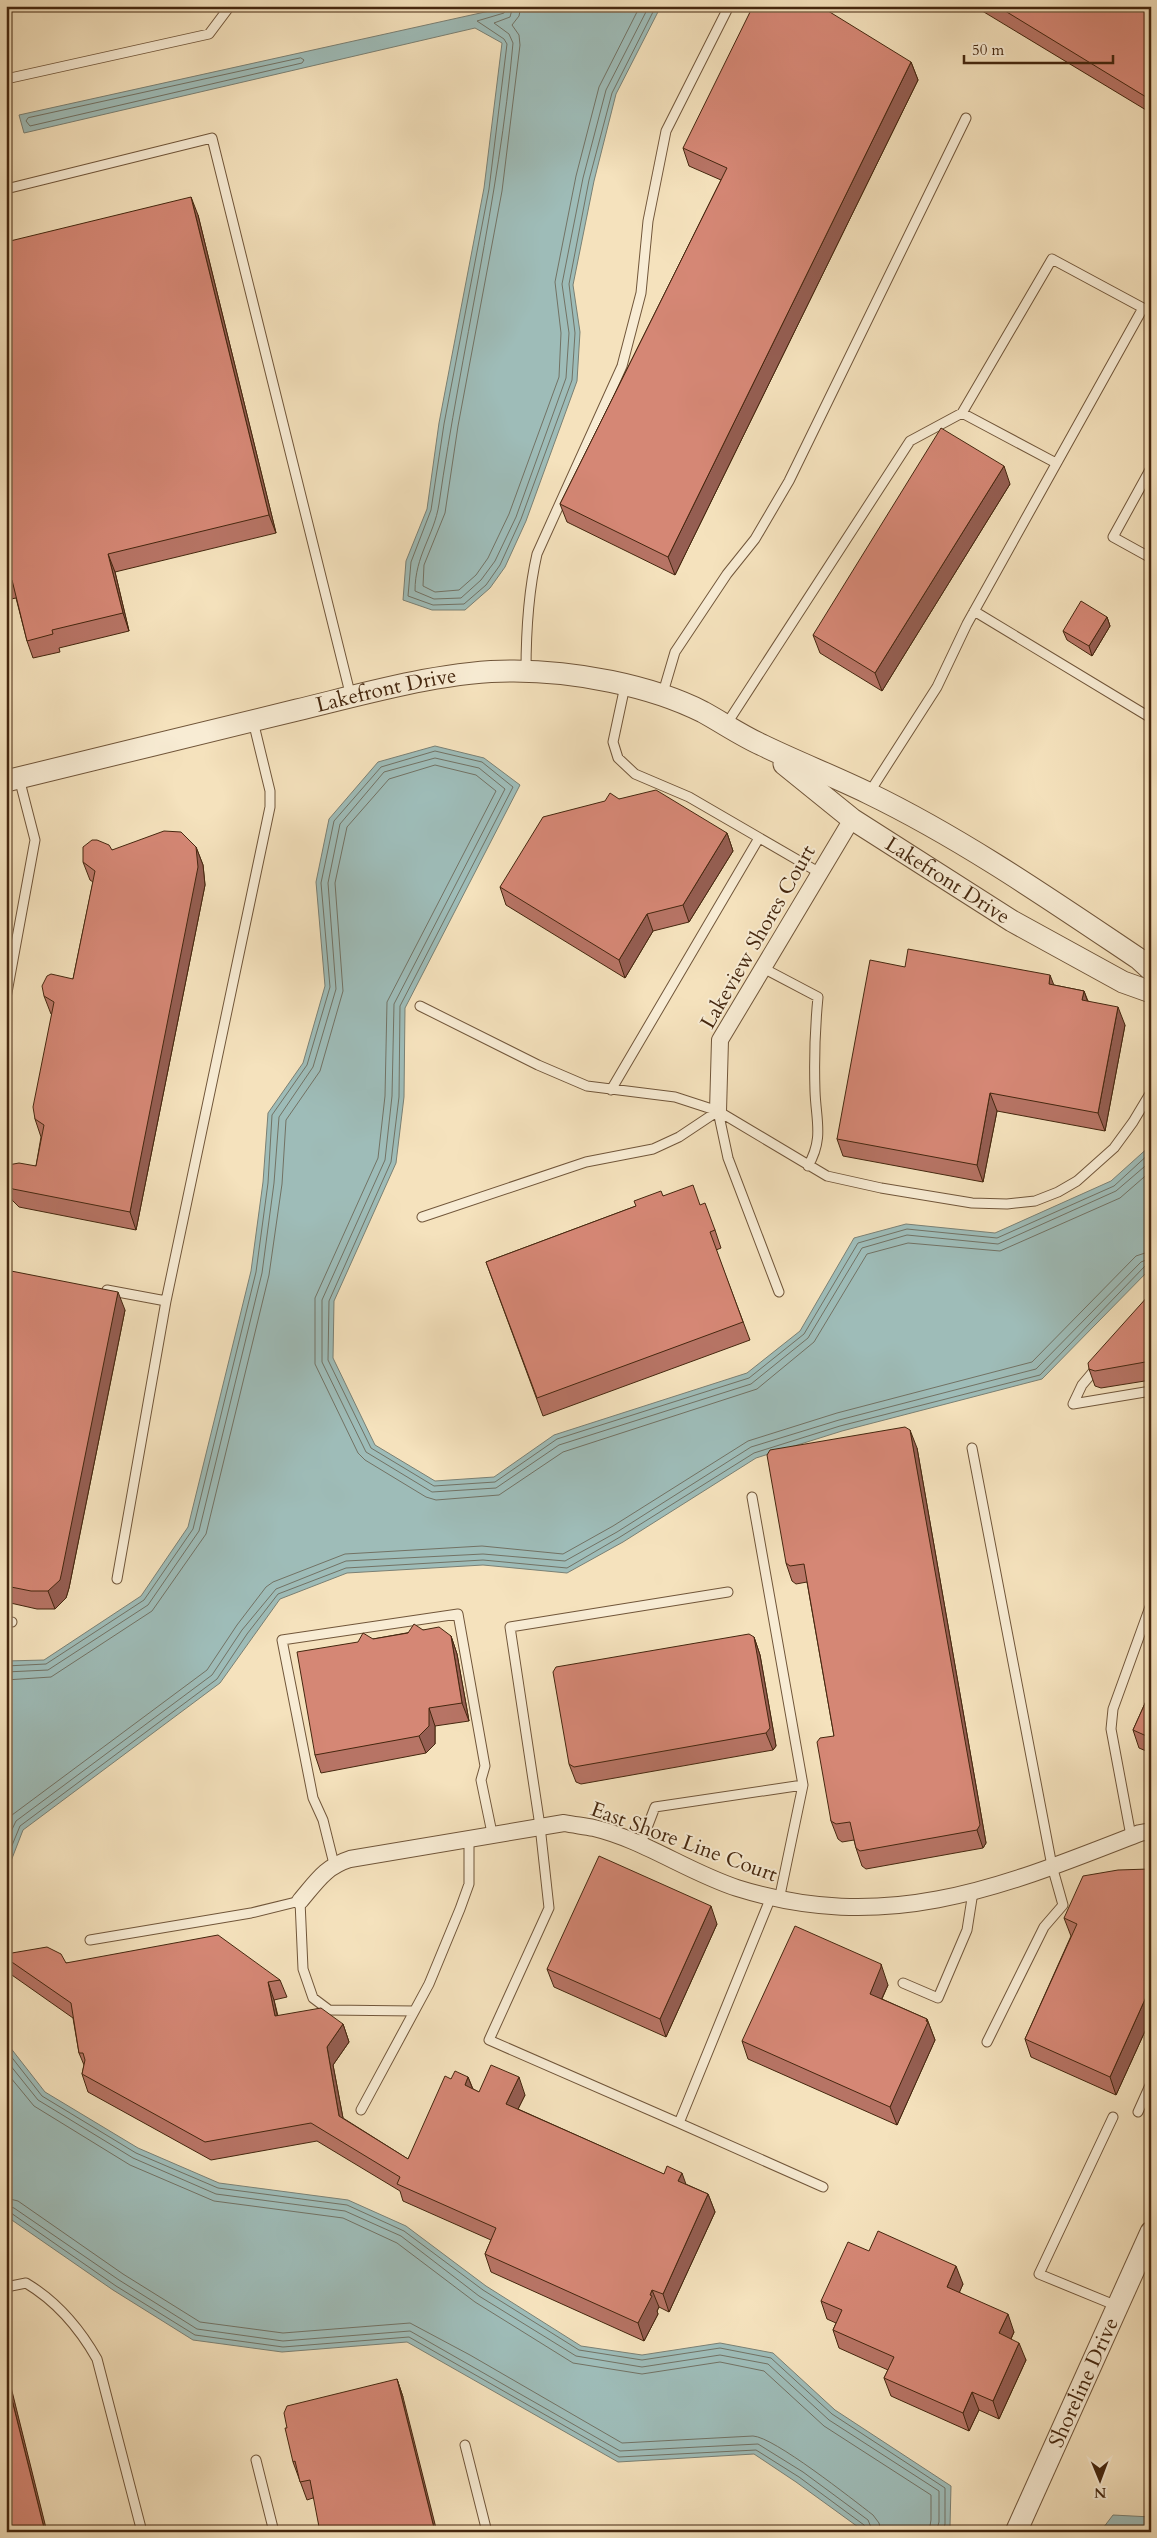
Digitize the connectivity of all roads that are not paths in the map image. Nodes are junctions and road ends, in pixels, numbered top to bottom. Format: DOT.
graph roads {
  1 [pos="230,6"];
  2 [pos="729,6"];
  3 [pos="6,78"];
  4 [pos="966,118"];
  5 [pos="6,189"];
  6 [pos="962,413"];
  7 [pos="1056,464"];
  8 [pos="1151,468"];
  9 [pos="1151,558"];
  10 [pos="974,611"];
  11 [pos="526,671"];
  12 [pos="625,686"];
  13 [pos="662,696"];
  14 [pos="351,697"];
  15 [pos="1151,718"];
  16 [pos="253,721"];
  17 [pos="726,726"];
  18 [pos="760,745"];
  19 [pos="13,779"];
  20 [pos="869,793"];
  21 [pos="852,819"];
  22 [pos="759,838"];
  23 [pos="820,873"];
  24 [pos="763,968"];
  25 [pos="1151,970"];
  26 [pos="1151,992"];
  27 [pos="6,998"];
  28 [pos="420,1006"];
  29 [pos="611,1090"];
  30 [pos="1151,1092"];
  31 [pos="718,1111"];
  32 [pos="808,1166"];
  33 [pos="422,1217"];
  34 [pos="100,1289"];
  35 [pos="779,1292"];
  36 [pos="166,1301"];
  37 [pos="1106,1357"];
  38 [pos="1151,1391"];
  39 [pos="972,1448"];
  40 [pos="752,1497"];
  41 [pos="117,1579"];
  42 [pos="728,1592"];
  43 [pos="1151,1604"];
  44 [pos="803,1785"];
  45 [pos="540,1826"];
  46 [pos="1151,1831"];
  47 [pos="492,1833"];
  48 [pos="1130,1836"];
  49 [pos="469,1838"];
  50 [pos="640,1846"];
  51 [pos="334,1864"];
  52 [pos="1052,1866"];
  53 [pos="973,1892"];
  54 [pos="775,1898"];
  55 [pos="300,1901"];
  56 [pos="90,1940"];
  57 [pos="903,1983"];
  58 [pos="414,2011"];
  59 [pos="987,2042"];
  60 [pos="1151,2082"];
  61 [pos="361,2110"];
  62 [pos="1138,2112"];
  63 [pos="1113,2118"];
  64 [pos="679,2123"];
  65 [pos="823,2187"];
  66 [pos="1151,2232"];
  67 [pos="6,2287"];
  68 [pos="1117,2306"];
  69 [pos="465,2445"];
  70 [pos="256,2460"];
  71 [pos="142,2532"];
  72 [pos="274,2532"];
  73 [pos="487,2532"];
  74 [pos="1016,2532"];
  1 -- 3 [label="lane"];
  2 -- 11 [label="lane"];
  4 -- 13 [label="lane"];
  5 -- 14 [label="lane"];
  6 -- 7 [label="lane"];
  6 -- 7 [label="lane"];
  6 -- 17 [label="lane"];
  7 -- 10 [label="lane"];
  8 -- 9 [label="lane"];
  10 -- 15 [label="lane"];
  10 -- 20 [label="lane"];
  11 -- 12 [label="street, Lakefront Drive"];
  11 -- 14 [label="street, Lakefront Drive"];
  12 -- 13 [label="street, Lakefront Drive"];
  12 -- 22 [label="lane"];
  13 -- 17 [label="street, Lakefront Drive"];
  14 -- 16 [label="street, Lakefront Drive"];
  16 -- 19 [label="street, Lakefront Drive"];
  16 -- 36 [label="lane"];
  17 -- 18 [label="street, Lakefront Drive"];
  18 -- 20 [label="street, Lakefront Drive"];
  18 -- 21 [label="street, Lakefront Drive"];
  19 -- 27 [label="lane"];
  20 -- 25 [label="street, Lakefront Drive"];
  21 -- 23 [label="street, Lakeview Shores Court"];
  21 -- 26 [label="street, Lakefront Drive"];
  22 -- 23 [label="lane"];
  22 -- 29 [label="lane"];
  23 -- 24 [label="street, Lakeview Shores Court"];
  24 -- 31 [label="street, Lakeview Shores Court"];
  24 -- 32 [label="lane"];
  28 -- 29 [label="lane"];
  29 -- 31 [label="lane"];
  30 -- 32 [label="lane"];
  31 -- 32 [label="lane"];
  31 -- 33 [label="lane"];
  31 -- 35 [label="lane"];
  34 -- 36 [label="lane"];
  36 -- 41 [label="lane"];
  37 -- 38 [label="lane"];
  39 -- 52 [label="lane"];
  40 -- 44 [label="lane"];
  42 -- 45 [label="lane"];
  43 -- 48 [label="lane"];
  44 -- 50 [label="lane"];
  44 -- 54 [label="lane"];
  45 -- 47 [label="street, East Shore Line Court"];
  45 -- 50 [label="street, East Shore Line Court"];
  45 -- 64 [label="lane"];
  46 -- 48 [label="street, East Shore Line Court"];
  47 -- 49 [label="street, East Shore Line Court"];
  47 -- 51 [label="lane"];
  48 -- 52 [label="street, East Shore Line Court"];
  49 -- 51 [label="street, East Shore Line Court"];
  49 -- 58 [label="lane"];
  50 -- 54 [label="street, East Shore Line Court"];
  51 -- 55 [label="street"];
  52 -- 53 [label="street, East Shore Line Court"];
  52 -- 59 [label="lane"];
  53 -- 54 [label="street, East Shore Line Court"];
  53 -- 57 [label="lane"];
  54 -- 64 [label="lane"];
  55 -- 56 [label="lane"];
  55 -- 58 [label="lane"];
  58 -- 61 [label="lane"];
  60 -- 62 [label="lane"];
  63 -- 68 [label="lane"];
  64 -- 65 [label="lane"];
  66 -- 68 [label="street, Shoreline Drive"];
  67 -- 71 [label="lane"];
  68 -- 74 [label="street, Shoreline Drive"];
  69 -- 73 [label="lane"];
  70 -- 72 [label="lane"];
}
